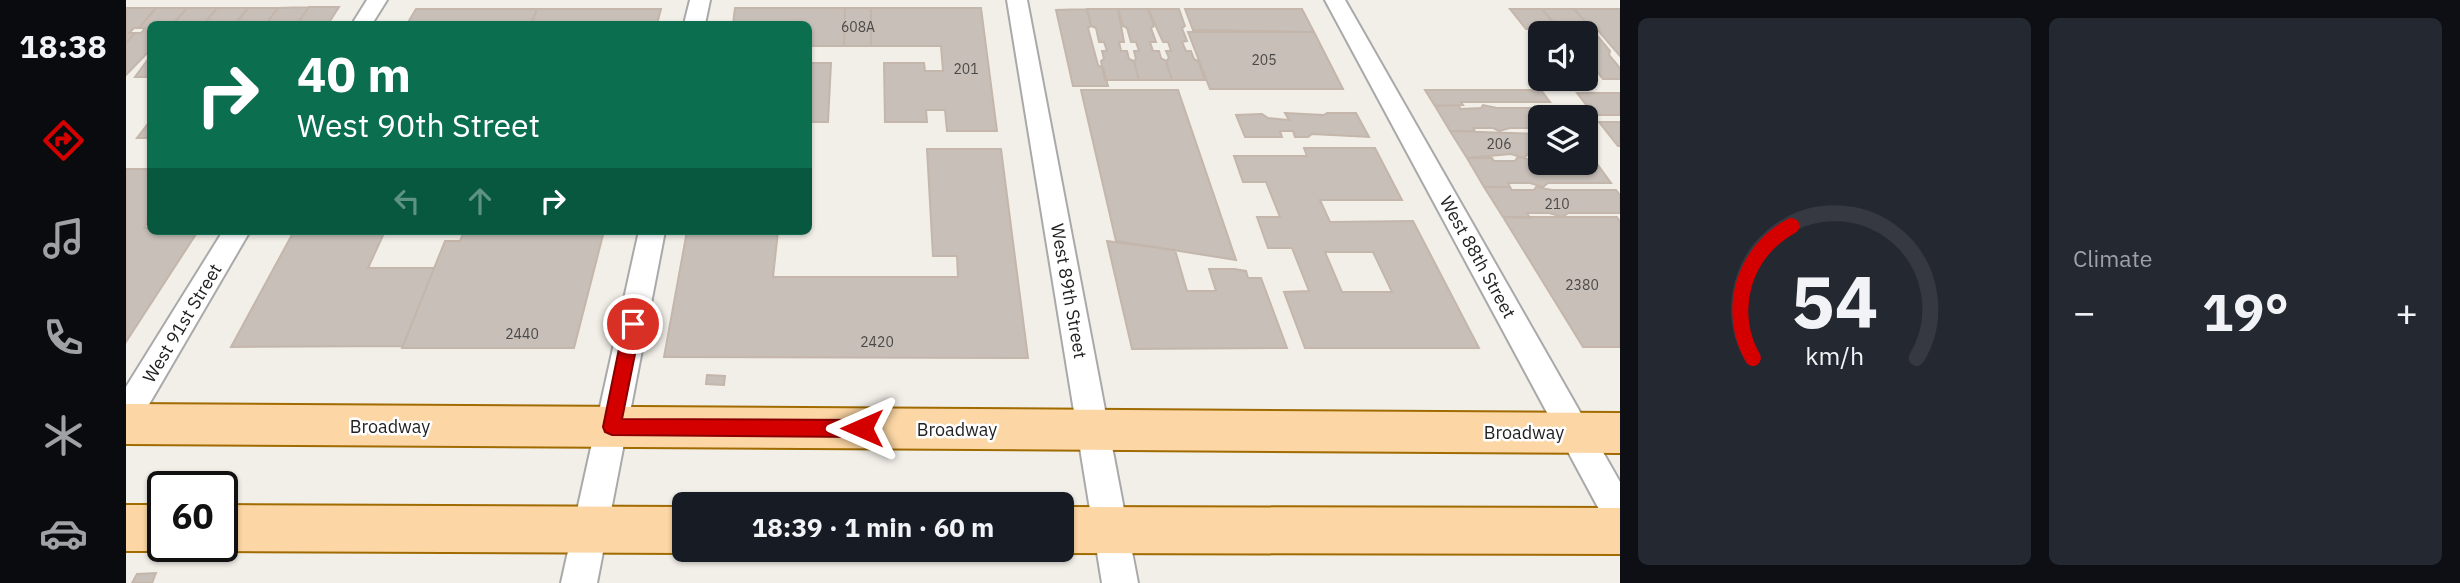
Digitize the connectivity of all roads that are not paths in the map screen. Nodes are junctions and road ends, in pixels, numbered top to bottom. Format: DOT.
graph roads {
  1 [pos="377,0"];
  2 [pos="700,0"];
  3 [pos="1017,0"];
  4 [pos="1335,0"];
  5 [pos="364,21"];
  6 [pos="696,21"];
  7 [pos="235,235"];
  8 [pos="651,235"];
  9 [pos="126,415"];
  10 [pos="126,424"];
  11 [pos="612,427"];
  12 [pos="1093,429"];
  13 [pos="1575,432"];
  14 [pos="1620,433"];
  15 [pos="1620,514"];
  16 [pos="126,528"];
  17 [pos="147,528"];
  18 [pos="238,528"];
  19 [pos="590,529"];
  20 [pos="1110,529"];
  21 [pos="672,530"];
  22 [pos="1074,530"];
  23 [pos="1620,531"];
  24 [pos="579,583"];
  25 [pos="1120,583"];
  1 -- 5 [label="street"];
  2 -- 6 [label="street"];
  3 -- 12 [label="street, West 89th Street"];
  4 -- 13 [label="street, West 88th Street"];
  7 -- 9 [label="street, West 91st Street"];
  8 -- 11 [label="street"];
  10 -- 11 [label="main road, Broadway"];
  11 -- 12 [label="main road, Broadway"];
  11 -- 19 [label="street"];
  12 -- 13 [label="main road, Broadway"];
  12 -- 20 [label="street, West 89th Street"];
  13 -- 14 [label="main road, Broadway"];
  13 -- 15 [label="street, West 88th Street"];
  16 -- 17 [label="main road"];
  18 -- 19 [label="main road"];
  19 -- 21 [label="main road"];
  19 -- 24 [label="street"];
  20 -- 22 [label="main road"];
  20 -- 23 [label="main road"];
  20 -- 25 [label="street, West 89th Street"];
}
